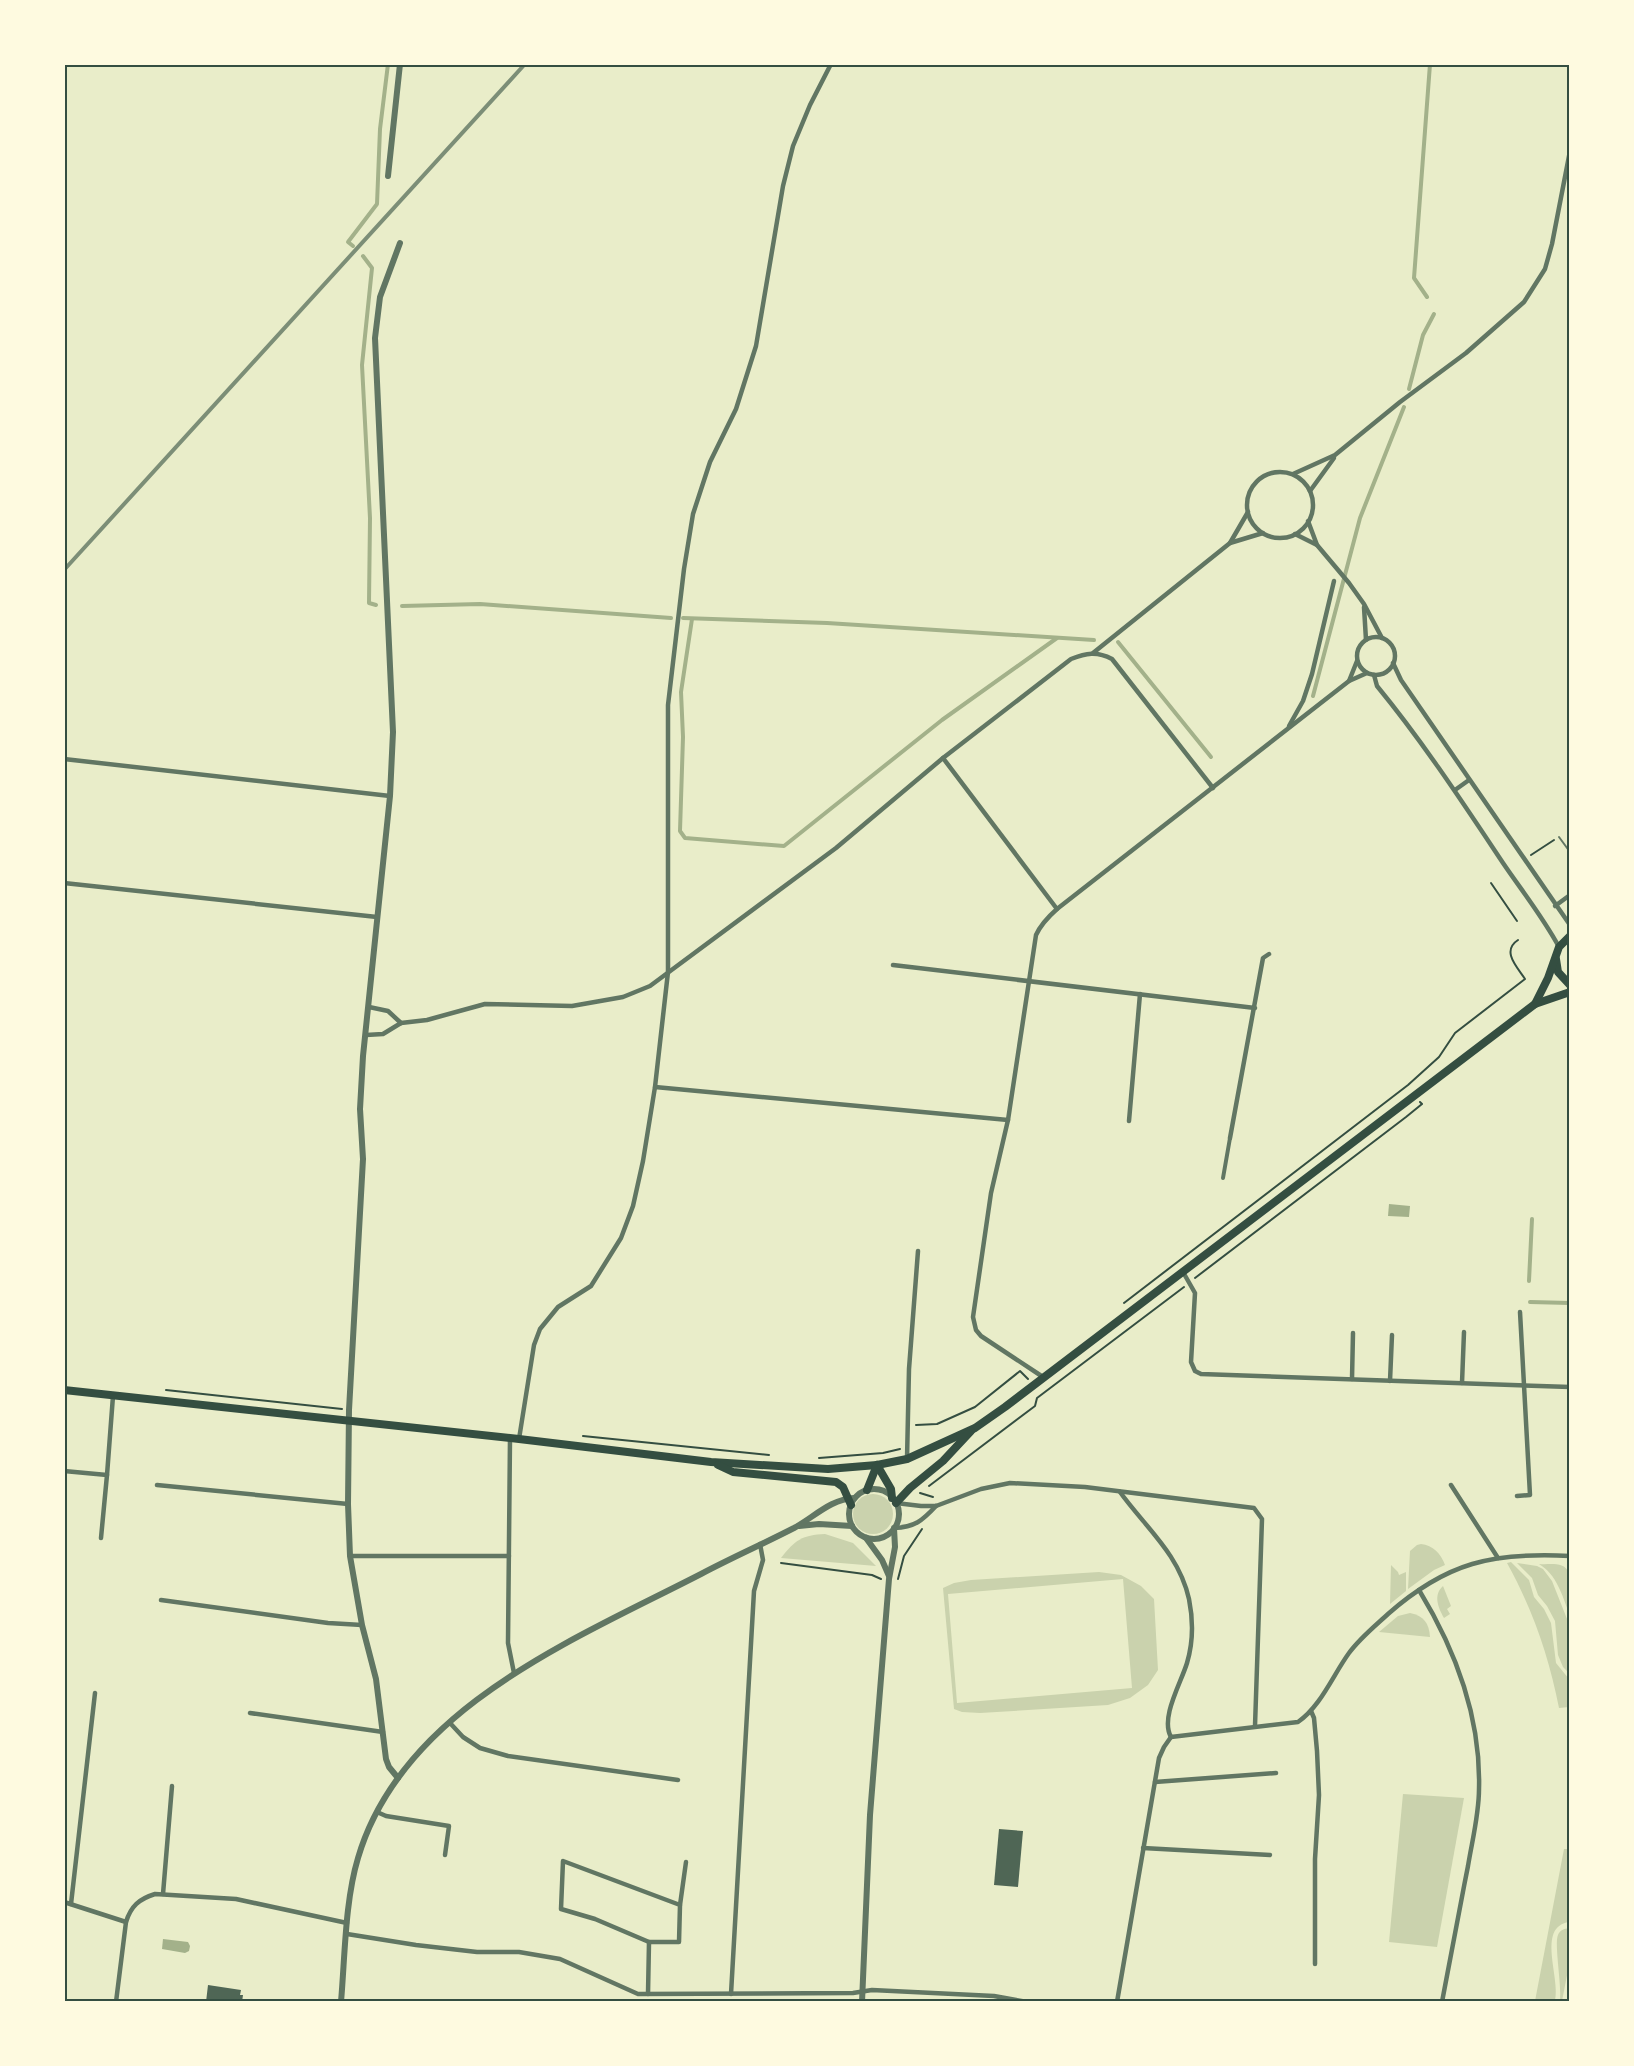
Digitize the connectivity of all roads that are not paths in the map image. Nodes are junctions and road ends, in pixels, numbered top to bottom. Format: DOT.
graph roads {
  1 [pos="399,64"];
  2 [pos="831,64"];
  3 [pos="1569,151"];
  4 [pos="388,176"];
  5 [pos="400,243"];
  6 [pos="1335,456"];
  7 [pos="1293,474"];
  8 [pos="1310,491"];
  9 [pos="1248,511"];
  10 [pos="1308,521"];
  11 [pos="1263,533"];
  12 [pos="1295,534"];
  13 [pos="1230,543"];
  14 [pos="1317,545"];
  15 [pos="1334,581"];
  16 [pos="1364,604"];
  17 [pos="1382,638"];
  18 [pos="1366,640"];
  19 [pos="1092,652"];
  20 [pos="1357,661"];
  21 [pos="1393,663"];
  22 [pos="1367,673"];
  23 [pos="1374,675"];
  24 [pos="1349,681"];
  25 [pos="1288,729"];
  26 [pos="943,758"];
  27 [pos="64,759"];
  28 [pos="1469,780"];
  29 [pos="1213,788"];
  30 [pos="1455,790"];
  31 [pos="390,796"];
  32 [pos="1559,837"];
  33 [pos="1569,852"];
  34 [pos="64,882"];
  35 [pos="1569,896"];
  36 [pos="1555,906"];
  37 [pos="1057,909"];
  38 [pos="377,917"];
  39 [pos="1569,926"];
  40 [pos="1569,936"];
  41 [pos="1558,951"];
  42 [pos="1269,954"];
  43 [pos="893,965"];
  44 [pos="668,972"];
  45 [pos="1028,982"];
  46 [pos="1569,986"];
  47 [pos="1569,992"];
  48 [pos="1140,994"];
  49 [pos="1535,1004"];
  50 [pos="369,1007"];
  51 [pos="1255,1008"];
  52 [pos="401,1023"];
  53 [pos="366,1035"];
  54 [pos="655,1087"];
  55 [pos="1008,1120"];
  56 [pos="1130,1121"];
  57 [pos="1230,1138"];
  58 [pos="1223,1178"];
  59 [pos="918,1251"];
  60 [pos="1183,1272"];
  61 [pos="1520,1312"];
  62 [pos="1464,1332"];
  63 [pos="1353,1333"];
  64 [pos="1392,1335"];
  65 [pos="1043,1377"];
  66 [pos="1352,1379"];
  67 [pos="1390,1381"];
  68 [pos="1462,1383"];
  69 [pos="1522,1385"];
  70 [pos="1569,1387"];
  71 [pos="64,1390"];
  72 [pos="112,1396"];
  73 [pos="349,1421"];
  74 [pos="975,1428"];
  75 [pos="510,1438"];
  76 [pos="519,1439"];
  77 [pos="907,1459"];
  78 [pos="711,1462"];
  79 [pos="877,1465"];
  80 [pos="64,1471"];
  81 [pos="106,1475"];
  82 [pos="157,1485"];
  83 [pos="1451,1485"];
  84 [pos="867,1490"];
  85 [pos="1120,1492"];
  86 [pos="1517,1496"];
  87 [pos="848,1499"];
  88 [pos="894,1500"];
  89 [pos="936,1503"];
  90 [pos="348,1504"];
  91 [pos="852,1526"];
  92 [pos="796,1527"];
  93 [pos="894,1528"];
  94 [pos="101,1538"];
  95 [pos="866,1538"];
  96 [pos="760,1544"];
  97 [pos="350,1556"];
  98 [pos="509,1556"];
  99 [pos="1569,1556"];
  100 [pos="1498,1558"];
  101 [pos="889,1576"];
  102 [pos="1419,1590"];
  103 [pos="161,1600"];
  104 [pos="362,1625"];
  105 [pos="514,1673"];
  106 [pos="95,1694"];
  107 [pos="1311,1711"];
  108 [pos="250,1713"];
  109 [pos="450,1723"];
  110 [pos="1255,1726"];
  111 [pos="383,1732"];
  112 [pos="1171,1737"];
  113 [pos="1276,1773"];
  114 [pos="398,1778"];
  115 [pos="678,1780"];
  116 [pos="1155,1782"];
  117 [pos="172,1786"];
  118 [pos="377,1812"];
  119 [pos="1143,1848"];
  120 [pos="445,1855"];
  121 [pos="1270,1855"];
  122 [pos="686,1862"];
  123 [pos="163,1894"];
  124 [pos="64,1902"];
  125 [pos="71,1904"];
  126 [pos="680,1905"];
  127 [pos="126,1922"];
  128 [pos="347,1923"];
  129 [pos="347,1934"];
  130 [pos="650,1942"];
  131 [pos="1315,1964"];
  132 [pos="863,1993"];
  133 [pos="648,1994"];
  134 [pos="731,1994"];
  135 [pos="1001,1999"];
  136 [pos="116,2001"];
  137 [pos="341,2001"];
  138 [pos="862,2001"];
  139 [pos="1027,2001"];
  140 [pos="1117,2001"];
  141 [pos="1442,2001"];
  1 -- 4 [label="street"];
  2 -- 44 [label="street"];
  3 -- 6 [label="street"];
  5 -- 31 [label="street"];
  6 -- 7 [label="street"];
  6 -- 8 [label="street"];
  7 -- 8 [label="street"];
  7 -- 9 [label="street"];
  8 -- 10 [label="street"];
  9 -- 11 [label="street"];
  9 -- 13 [label="street"];
  10 -- 12 [label="street"];
  10 -- 14 [label="street"];
  11 -- 12 [label="street"];
  11 -- 13 [label="street"];
  12 -- 14 [label="street"];
  13 -- 19 [label="street"];
  14 -- 16 [label="street"];
  15 -- 25 [label="street"];
  16 -- 17 [label="street"];
  16 -- 18 [label="street"];
  17 -- 18 [label="street"];
  17 -- 21 [label="street"];
  18 -- 20 [label="street"];
  19 -- 26 [label="street"];
  19 -- 29 [label="street"];
  20 -- 22 [label="street"];
  20 -- 24 [label="street"];
  21 -- 23 [label="street"];
  21 -- 28 [label="street"];
  22 -- 23 [label="street"];
  22 -- 24 [label="street"];
  23 -- 30 [label="street"];
  24 -- 25 [label="street"];
  25 -- 29 [label="street"];
  26 -- 37 [label="street"];
  26 -- 44 [label="street"];
  27 -- 31 [label="street"];
  28 -- 30 [label="street"];
  28 -- 36 [label="street"];
  29 -- 37 [label="street"];
  30 -- 41 [label="street"];
  31 -- 38 [label="street"];
  32 -- 33 [label="lane"];
  34 -- 38 [label="street"];
  35 -- 36 [label="street"];
  36 -- 39 [label="street"];
  37 -- 45 [label="street"];
  38 -- 50 [label="street"];
  40 -- 41 [label="main road"];
  41 -- 46 [label="main road"];
  41 -- 49 [label="main road"];
  42 -- 51 [label="street"];
  43 -- 45 [label="street"];
  44 -- 52 [label="street"];
  44 -- 54 [label="street"];
  45 -- 48 [label="street"];
  45 -- 55 [label="street"];
  47 -- 49 [label="main road"];
  48 -- 51 [label="street"];
  48 -- 56 [label="street"];
  49 -- 60 [label="main road"];
  50 -- 52 [label="street"];
  50 -- 53 [label="street"];
  51 -- 57 [label="street"];
  52 -- 53 [label="street"];
  53 -- 73 [label="street"];
  54 -- 55 [label="street"];
  54 -- 76 [label="street"];
  55 -- 65 [label="street"];
  57 -- 58 [label="street"];
  59 -- 77 [label="street"];
  60 -- 65 [label="main road"];
  60 -- 66 [label="street"];
  61 -- 69 [label="street"];
  62 -- 68 [label="street"];
  63 -- 66 [label="street"];
  64 -- 67 [label="street"];
  65 -- 74 [label="main road"];
  66 -- 67 [label="street"];
  67 -- 68 [label="street"];
  68 -- 69 [label="street"];
  69 -- 70 [label="street"];
  69 -- 86 [label="street"];
  71 -- 72 [label="main road"];
  72 -- 73 [label="main road"];
  72 -- 81 [label="street"];
  73 -- 75 [label="main road"];
  73 -- 90 [label="street"];
  74 -- 77 [label="main road"];
  74 -- 88 [label="main road"];
  75 -- 76 [label="main road"];
  75 -- 98 [label="street"];
  76 -- 78 [label="main road"];
  77 -- 79 [label="main road"];
  78 -- 79 [label="main road"];
  78 -- 87 [label="main road"];
  79 -- 84 [label="main road"];
  79 -- 88 [label="main road"];
  80 -- 81 [label="street"];
  81 -- 94 [label="street"];
  82 -- 90 [label="street"];
  83 -- 100 [label="street"];
  84 -- 87 [label="street"];
  84 -- 88 [label="street"];
  85 -- 89 [label="street"];
  85 -- 110 [label="street"];
  85 -- 112 [label="street"];
  87 -- 91 [label="street"];
  87 -- 92 [label="street"];
  88 -- 89 [label="street"];
  88 -- 93 [label="street"];
  89 -- 93 [label="street"];
  90 -- 97 [label="street"];
  91 -- 92 [label="street"];
  91 -- 95 [label="street"];
  92 -- 96 [label="street"];
  93 -- 95 [label="street"];
  93 -- 101 [label="street"];
  95 -- 101 [label="street"];
  96 -- 105 [label="street"];
  96 -- 134 [label="street"];
  97 -- 98 [label="street"];
  97 -- 104 [label="street"];
  98 -- 105 [label="street"];
  99 -- 100 [label="street"];
  100 -- 102 [label="street"];
  101 -- 132 [label="street"];
  102 -- 107 [label="street"];
  102 -- 141 [label="street"];
  103 -- 104 [label="street"];
  104 -- 111 [label="street"];
  105 -- 109 [label="street"];
  106 -- 125 [label="street"];
  107 -- 110 [label="street"];
  107 -- 131 [label="street"];
  108 -- 111 [label="street"];
  109 -- 114 [label="street"];
  109 -- 115 [label="street"];
  110 -- 112 [label="street"];
  111 -- 114 [label="street"];
  112 -- 116 [label="street"];
  113 -- 116 [label="street"];
  114 -- 118 [label="street"];
  116 -- 119 [label="street"];
  117 -- 123 [label="street"];
  118 -- 120 [label="street"];
  118 -- 128 [label="street"];
  119 -- 121 [label="street"];
  119 -- 140 [label="street"];
  122 -- 126 [label="street"];
  123 -- 127 [label="street"];
  123 -- 128 [label="street"];
  124 -- 125 [label="street"];
  125 -- 127 [label="street"];
  126 -- 130 [label="street"];
  126 -- 130 [label="street"];
  127 -- 136 [label="street"];
  128 -- 129 [label="street"];
  129 -- 133 [label="street"];
  129 -- 137 [label="street"];
  130 -- 133 [label="street"];
  132 -- 134 [label="street"];
  132 -- 135 [label="street"];
  132 -- 138 [label="street"];
  133 -- 134 [label="street"];
  135 -- 139 [label="street"];
}
